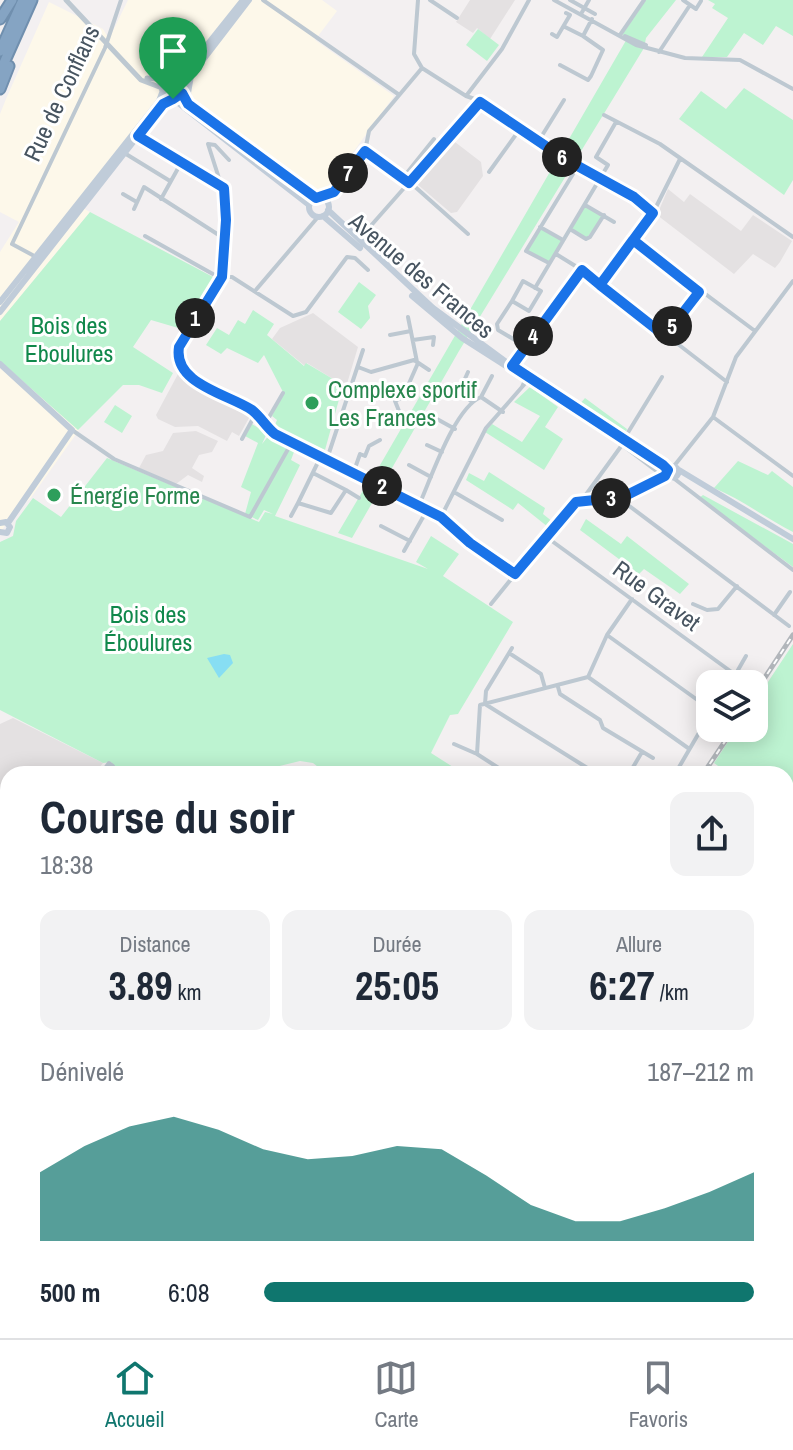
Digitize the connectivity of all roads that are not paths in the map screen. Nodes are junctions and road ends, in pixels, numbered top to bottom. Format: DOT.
graph roads {
  1 [pos="12,0"];
  2 [pos="23,0"];
  3 [pos="32,0"];
  4 [pos="66,0"];
  5 [pos="121,0"];
  6 [pos="243,0"];
  7 [pos="249,0"];
  8 [pos="263,0"];
  9 [pos="418,0"];
  10 [pos="430,0"];
  11 [pos="529,0"];
  12 [pos="554,0"];
  13 [pos="570,0"];
  14 [pos="589,0"];
  15 [pos="644,0"];
  16 [pos="683,0"];
  17 [pos="701,1"];
  18 [pos="690,5"];
  19 [pos="585,8"];
  20 [pos="566,13"];
  21 [pos="581,14"];
  22 [pos="594,17"];
  23 [pos="457,18"];
  24 [pos="0,19"];
  25 [pos="21,25"];
  26 [pos="565,27"];
  27 [pos="552,34"];
  28 [pos="620,35"];
  29 [pos="583,36"];
  30 [pos="105,43"];
  31 [pos="0,51"];
  32 [pos="659,52"];
  33 [pos="560,65"];
  34 [pos="422,68"];
  35 [pos="195,69"];
  36 [pos="0,72"];
  37 [pos="138,76"];
  38 [pos="175,77"];
  39 [pos="165,80"];
  40 [pos="588,80"];
  41 [pos="595,87"];
  42 [pos="0,89"];
  43 [pos="793,89"];
  44 [pos="162,90"];
  45 [pos="183,90"];
  46 [pos="398,94"];
  47 [pos="466,96"];
  48 [pos="172,99"];
  49 [pos="564,100"];
  50 [pos="480,102"];
  51 [pos="193,108"];
  52 [pos="604,115"];
  53 [pos="616,121"];
  54 [pos="520,129"];
  55 [pos="138,136"];
  56 [pos="434,139"];
  57 [pos="538,142"];
  58 [pos="365,151"];
  59 [pos="126,154"];
  60 [pos="680,159"];
  61 [pos="229,160"];
  62 [pos="181,163"];
  63 [pos="489,172"];
  64 [pos="573,174"];
  65 [pos="402,179"];
  66 [pos="600,179"];
  67 [pos="170,181"];
  68 [pos="409,183"];
  69 [pos="224,188"];
  70 [pos="123,194"];
  71 [pos="161,199"];
  72 [pos="135,201"];
  73 [pos="585,204"];
  74 [pos="319,207"];
  75 [pos="134,209"];
  76 [pos="653,213"];
  77 [pos="604,215"];
  78 [pos="614,222"];
  79 [pos="540,227"];
  80 [pos="570,229"];
  81 [pos="468,234"];
  82 [pos="145,236"];
  83 [pos="793,237"];
  84 [pos="225,239"];
  85 [pos="358,240"];
  86 [pos="563,240"];
  87 [pos="633,240"];
  88 [pos="556,254"];
  89 [pos="39,258"];
  90 [pos="549,263"];
  91 [pos="580,269"];
  92 [pos="368,270"];
  93 [pos="221,278"];
  94 [pos="793,281"];
  95 [pos="600,285"];
  96 [pos="535,288"];
  97 [pos="700,290"];
  98 [pos="255,291"];
  99 [pos="512,301"];
  100 [pos="0,302"];
  101 [pos="0,312"];
  102 [pos="408,317"];
  103 [pos="411,331"];
  104 [pos="755,331"];
  105 [pos="390,335"];
  106 [pos="665,336"];
  107 [pos="413,340"];
  108 [pos="433,345"];
  109 [pos="526,346"];
  110 [pos="363,350"];
  111 [pos="417,363"];
  112 [pos="0,364"];
  113 [pos="358,367"];
  114 [pos="512,368"];
  115 [pos="429,370"];
  116 [pos="468,372"];
  117 [pos="492,376"];
  118 [pos="662,377"];
  119 [pos="526,380"];
  120 [pos="727,382"];
  121 [pos="283,393"];
  122 [pos="481,397"];
  123 [pos="471,401"];
  124 [pos="399,411"];
  125 [pos="255,412"];
  126 [pos="503,412"];
  127 [pos="713,417"];
  128 [pos="437,419"];
  129 [pos="265,424"];
  130 [pos="455,429"];
  131 [pos="72,430"];
  132 [pos="242,439"];
  133 [pos="380,440"];
  134 [pos="292,442"];
  135 [pos="623,442"];
  136 [pos="427,445"];
  137 [pos="442,452"];
  138 [pos="324,458"];
  139 [pos="409,465"];
  140 [pos="354,471"];
  141 [pos="313,473"];
  142 [pos="673,473"];
  143 [pos="793,476"];
  144 [pos="431,477"];
  145 [pos="346,490"];
  146 [pos="454,492"];
  147 [pos="623,497"];
  148 [pos="359,498"];
  149 [pos="582,500"];
  150 [pos="298,503"];
  151 [pos="419,505"];
  152 [pos="427,510"];
  153 [pos="291,516"];
  154 [pos="441,517"];
  155 [pos="499,520"];
  156 [pos="4,523"];
  157 [pos="381,526"];
  158 [pos="0,533"];
  159 [pos="545,536"];
  160 [pos="793,539"];
  161 [pos="410,541"];
  162 [pos="404,551"];
  163 [pos="793,570"];
  164 [pos="515,574"];
  165 [pos="737,586"];
  166 [pos="790,592"];
  167 [pos="632,599"];
  168 [pos="491,604"];
  169 [pos="693,604"];
  170 [pos="774,615"];
  171 [pos="789,626"];
  172 [pos="607,635"];
  173 [pos="746,656"];
  174 [pos="729,670"];
  175 [pos="739,670"];
  176 [pos="588,677"];
  177 [pos="558,687"];
  178 [pos="545,690"];
  179 [pos="696,701"];
  180 [pos="485,704"];
  181 [pos="696,735"];
  182 [pos="454,744"];
  183 [pos="688,748"];
  184 [pos="642,752"];
  185 [pos="477,754"];
  186 [pos="653,758"];
  187 [pos="496,766"];
  188 [pos="584,766"];
  189 [pos="634,766"];
  190 [pos="679,766"];
  1 -- 24 [label="highway"];
  2 -- 31 [label="highway"];
  3 -- 25 [label="highway"];
  4 -- 30 [label="street"];
  5 -- 30 [label="street, Rue de Conflans"];
  6 -- 38 [label="main road"];
  7 -- 35 [label="main road"];
  8 -- 46 [label="street"];
  9 -- 34 [label="street"];
  10 -- 23 [label="street"];
  11 -- 47 [label="street"];
  12 -- 21 [label="street"];
  13 -- 19 [label="street"];
  14 -- 19 [label="street"];
  15 -- 28 [label="street"];
  16 -- 18 [label="street"];
  17 -- 18 [label="street"];
  18 -- 32 [label="street"];
  19 -- 21 [label="street"];
  19 -- 22 [label="street"];
  20 -- 26 [label="street"];
  21 -- 22 [label="street"];
  22 -- 28 [label="street"];
  22 -- 29 [label="street"];
  25 -- 36 [label="highway"];
  25 -- 42 [label="highway"];
  26 -- 27 [label="street"];
  26 -- 29 [label="street"];
  28 -- 32 [label="street"];
  29 -- 40 [label="street"];
  30 -- 37 [label="street"];
  30 -- 89 [label="street, Rue de Conflans"];
  32 -- 43 [label="street"];
  33 -- 40 [label="street"];
  34 -- 46 [label="street"];
  34 -- 47 [label="street"];
  35 -- 45 [label="main road"];
  35 -- 51 [label="main road"];
  37 -- 39 [label="street"];
  37 -- 44 [label="street"];
  38 -- 39 [label="main road"];
  38 -- 45 [label="main road, Avenue des Frances"];
  39 -- 44 [label="main road"];
  40 -- 41 [label="street"];
  44 -- 48 [label="main road, Avenue des Frances"];
  44 -- 89 [label="main road"];
  45 -- 48 [label="main road"];
  45 -- 51 [label="main road, Avenue des Frances"];
  46 -- 58 [label="street"];
  47 -- 50 [label="street"];
  48 -- 55 [label="main road"];
  48 -- 74 [label="main road, Avenue des Frances"];
  49 -- 57 [label="street"];
  50 -- 54 [label="street"];
  50 -- 68 [label="street"];
  51 -- 74 [label="main road, Avenue des Frances"];
  52 -- 53 [label="street"];
  53 -- 60 [label="street"];
  53 -- 66 [label="street"];
  54 -- 57 [label="street"];
  54 -- 63 [label="street"];
  55 -- 59 [label="main road"];
  55 -- 62 [label="street"];
  56 -- 65 [label="street"];
  57 -- 66 [label="street"];
  58 -- 65 [label="street"];
  58 -- 74 [label="street"];
  59 -- 67 [label="street"];
  59 -- 89 [label="main road"];
  60 -- 76 [label="street"];
  60 -- 83 [label="street"];
  61 -- 69 [label="street"];
  62 -- 67 [label="street"];
  62 -- 69 [label="street"];
  64 -- 79 [label="street"];
  65 -- 68 [label="street"];
  66 -- 73 [label="street"];
  66 -- 76 [label="street"];
  67 -- 71 [label="street"];
  68 -- 81 [label="street"];
  68 -- 85 [label="street"];
  69 -- 84 [label="street"];
  70 -- 72 [label="street"];
  71 -- 72 [label="street"];
  71 -- 84 [label="street"];
  72 -- 75 [label="street"];
  73 -- 77 [label="street"];
  73 -- 80 [label="street"];
  74 -- 85 [label="main road, Avenue des Frances"];
  74 -- 98 [label="street"];
  74 -- 114 [label="main road, Avenue des Frances"];
  76 -- 87 [label="street"];
  77 -- 78 [label="street"];
  77 -- 80 [label="street"];
  79 -- 86 [label="street"];
  79 -- 90 [label="street"];
  80 -- 86 [label="street"];
  82 -- 93 [label="street"];
  84 -- 93 [label="street"];
  85 -- 114 [label="main road, Avenue des Frances"];
  86 -- 88 [label="street"];
  87 -- 95 [label="street"];
  87 -- 97 [label="street"];
  88 -- 90 [label="street"];
  88 -- 91 [label="street"];
  89 -- 100 [label="main road"];
  89 -- 101 [label="main road"];
  90 -- 96 [label="street"];
  91 -- 95 [label="street"];
  91 -- 109 [label="street"];
  92 -- 98 [label="street"];
  93 -- 98 [label="street"];
  93 -- 125 [label="street"];
  94 -- 104 [label="street"];
  95 -- 106 [label="street"];
  96 -- 99 [label="street"];
  96 -- 99 [label="street"];
  97 -- 104 [label="street"];
  97 -- 106 [label="street"];
  99 -- 109 [label="street"];
  102 -- 103 [label="street"];
  103 -- 105 [label="street"];
  103 -- 107 [label="street"];
  104 -- 120 [label="street"];
  106 -- 120 [label="street"];
  107 -- 108 [label="street"];
  107 -- 111 [label="street"];
  109 -- 114 [label="street"];
  110 -- 113 [label="street"];
  111 -- 113 [label="street"];
  111 -- 115 [label="street"];
  111 -- 124 [label="street"];
  112 -- 131 [label="main road"];
  113 -- 138 [label="street"];
  114 -- 119 [label="main road, Avenue des Frances"];
  116 -- 123 [label="street"];
  117 -- 122 [label="street"];
  118 -- 135 [label="street"];
  119 -- 126 [label="street"];
  119 -- 135 [label="main road, Avenue des Frances"];
  120 -- 127 [label="street"];
  121 -- 129 [label="street"];
  122 -- 123 [label="street"];
  122 -- 126 [label="street"];
  123 -- 130 [label="street"];
  125 -- 129 [label="street"];
  125 -- 132 [label="street"];
  126 -- 146 [label="street"];
  127 -- 142 [label="street"];
  127 -- 143 [label="street"];
  128 -- 130 [label="street"];
  129 -- 134 [label="street"];
  130 -- 137 [label="street"];
  131 -- 134 [label="street"];
  131 -- 156 [label="main road"];
  133 -- 140 [label="street"];
  134 -- 138 [label="street"];
  135 -- 142 [label="street, Avenue des Frances"];
  135 -- 142 [label="main road, Avenue des Frances"];
  135 -- 149 [label="street"];
  136 -- 137 [label="street"];
  137 -- 144 [label="street"];
  138 -- 140 [label="street"];
  138 -- 141 [label="street"];
  139 -- 144 [label="street"];
  140 -- 151 [label="street"];
  141 -- 145 [label="street"];
  141 -- 150 [label="street"];
  142 -- 147 [label="street"];
  142 -- 160 [label="main road, Avenue des Frances"];
  142 -- 163 [label="street"];
  144 -- 151 [label="street"];
  145 -- 148 [label="street"];
  145 -- 150 [label="street"];
  146 -- 154 [label="street"];
  146 -- 155 [label="street"];
  147 -- 149 [label="street"];
  147 -- 165 [label="street"];
  149 -- 159 [label="street"];
  150 -- 153 [label="street"];
  151 -- 152 [label="street"];
  152 -- 154 [label="street"];
  152 -- 161 [label="street"];
  154 -- 164 [label="street"];
  156 -- 158 [label="main road"];
  157 -- 161 [label="street"];
  159 -- 164 [label="street"];
  159 -- 167 [label="street, Rue Gravet"];
  161 -- 162 [label="street"];
  164 -- 168 [label="street"];
  165 -- 169 [label="street"];
  165 -- 170 [label="street"];
  166 -- 170 [label="street"];
  167 -- 172 [label="street"];
  167 -- 174 [label="street, Rue Gravet"];
  170 -- 171 [label="street"];
  172 -- 176 [label="street"];
  172 -- 179 [label="street"];
  173 -- 175 [label="street"];
  176 -- 177 [label="street"];
  176 -- 183 [label="street"];
  177 -- 178 [label="street"];
  177 -- 184 [label="street"];
  178 -- 180 [label="street"];
  178 -- 180 [label="street"];
  180 -- 185 [label="street"];
  180 -- 188 [label="street"];
  181 -- 183 [label="street"];
  182 -- 185 [label="street"];
  183 -- 190 [label="street"];
  184 -- 186 [label="street"];
  184 -- 189 [label="street"];
  185 -- 187 [label="street"];
}
